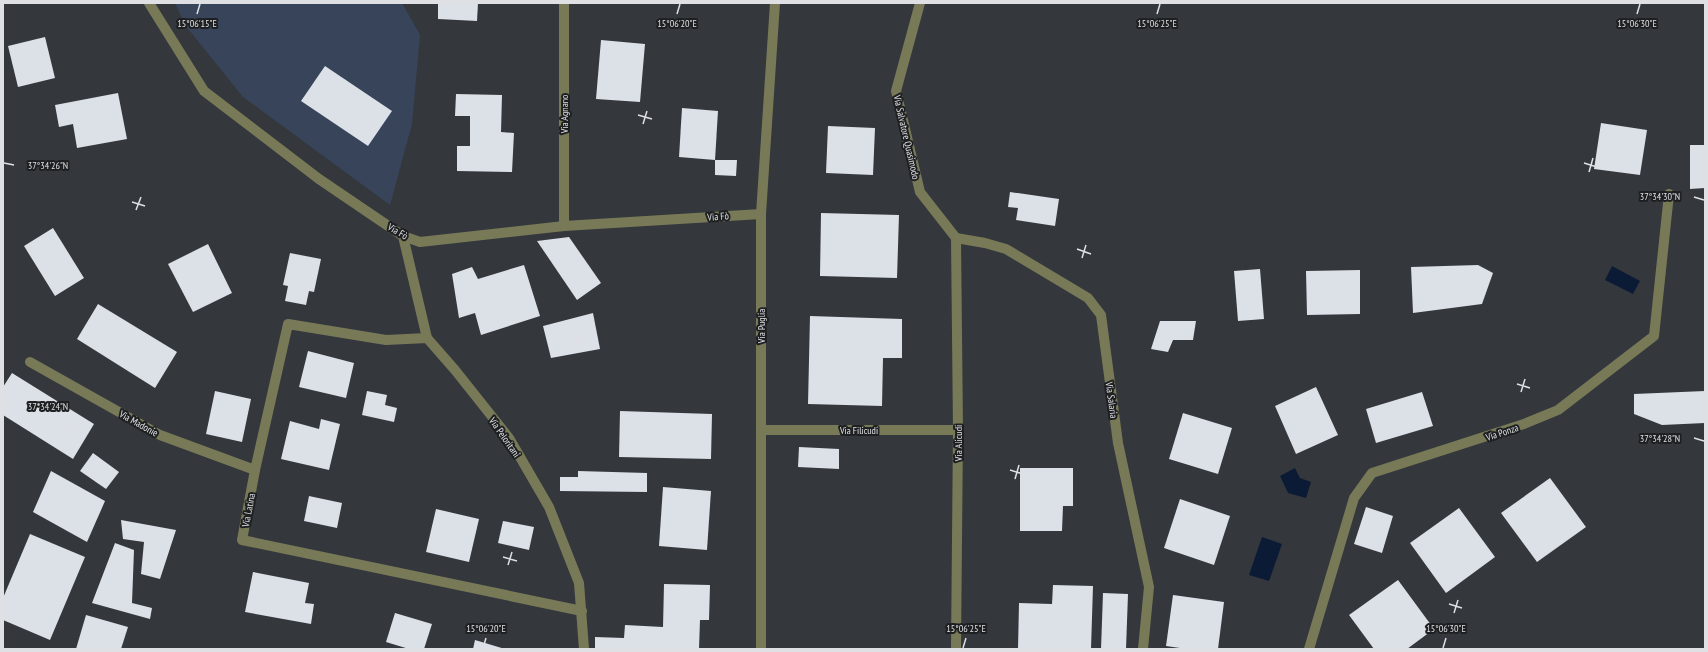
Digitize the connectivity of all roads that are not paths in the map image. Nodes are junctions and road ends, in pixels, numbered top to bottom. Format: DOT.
graph roads {
  1 [pos="149,3"];
  2 [pos="564,3"];
  3 [pos="775,3"];
  4 [pos="920,3"];
  5 [pos="1668,194"];
  6 [pos="761,214"];
  7 [pos="564,226"];
  8 [pos="404,236"];
  9 [pos="956,238"];
  10 [pos="427,338"];
  11 [pos="30,362"];
  12 [pos="761,430"];
  13 [pos="958,430"];
  14 [pos="255,470"];
  15 [pos="582,610"];
  16 [pos="584,649"];
  17 [pos="761,649"];
  18 [pos="956,649"];
  19 [pos="1143,649"];
  20 [pos="1309,649"];
  1 -- 8 [label="street, Via Fò"];
  2 -- 7 [label="street, Via Agnano"];
  3 -- 6 [label="street, Via Puglia"];
  4 -- 9 [label="street, Via Salvatore Quasimodo"];
  5 -- 20 [label="street, Via Ponza"];
  6 -- 7 [label="street, Via Fò"];
  6 -- 12 [label="street, Via Puglia"];
  7 -- 8 [label="street, Via Fò"];
  8 -- 10 [label="street, Via Peloritani"];
  9 -- 13 [label="street, Via Alicudi"];
  9 -- 19 [label="street, Via Salaria"];
  10 -- 14 [label="street, Via Latina"];
  10 -- 15 [label="street, Via Peloritani"];
  11 -- 14 [label="street, Via Madonie"];
  12 -- 13 [label="street, Via Filicudi"];
  12 -- 17 [label="street, Via Puglia"];
  13 -- 18 [label="street, Via Alicudi"];
  14 -- 15 [label="street, Via Latina"];
  15 -- 16 [label="street, Via Peloritani"];
}
